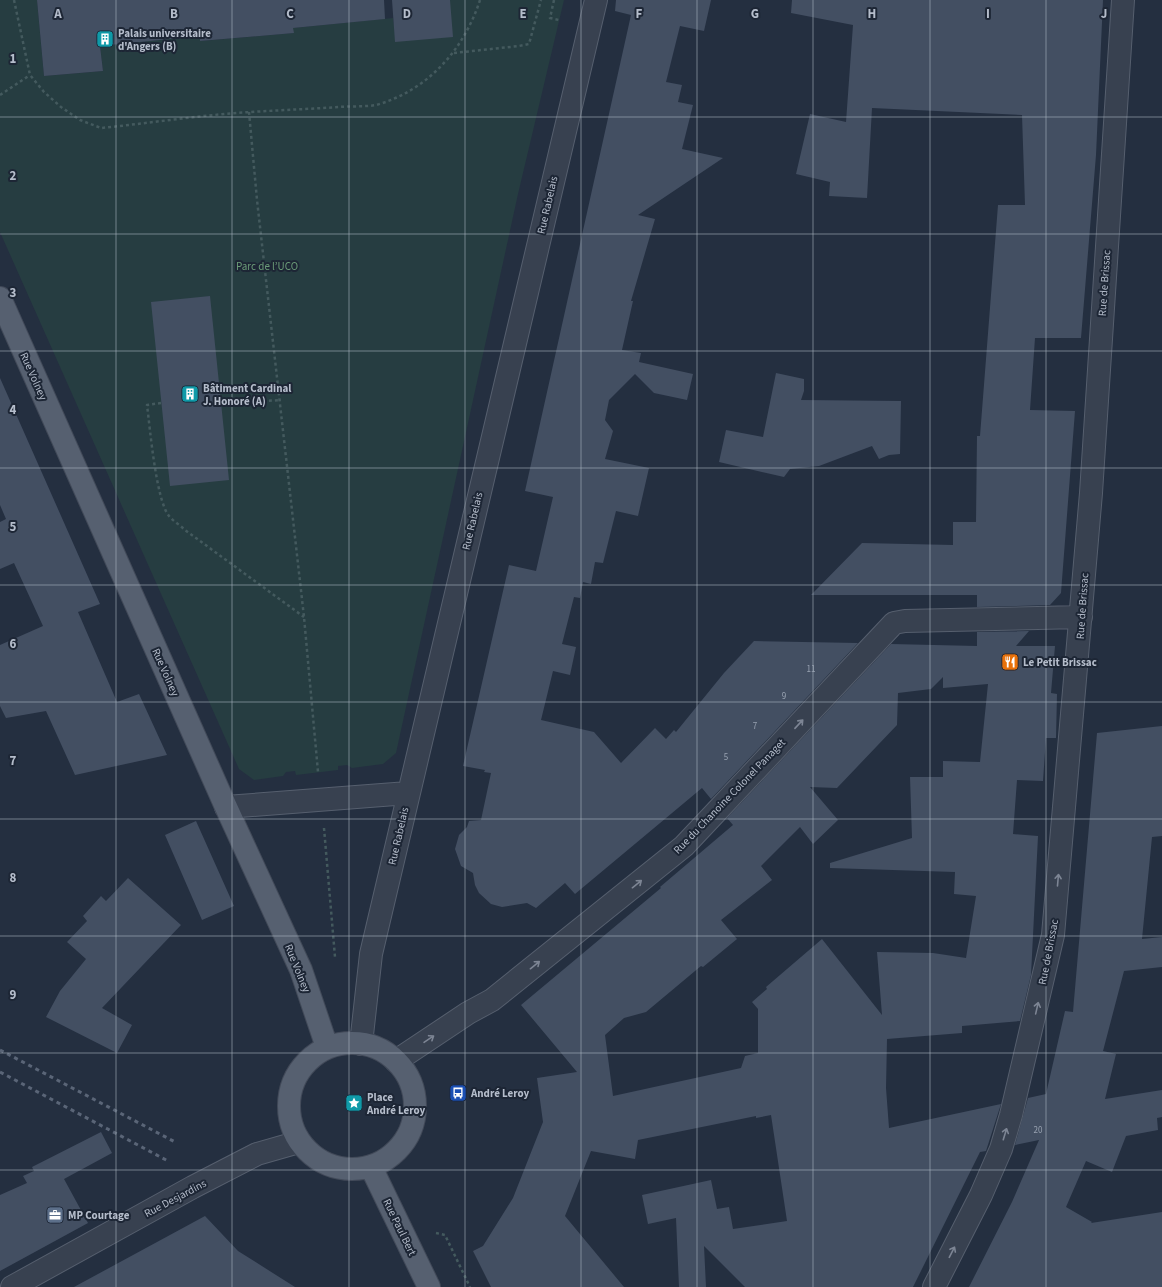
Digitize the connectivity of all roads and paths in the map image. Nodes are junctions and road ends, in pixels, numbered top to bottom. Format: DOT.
graph roads {
  1 [pos="14,0"];
  2 [pos="480,0"];
  3 [pos="541,0"];
  4 [pos="554,0"];
  5 [pos="596,0"];
  6 [pos="1123,0"];
  7 [pos="559,20"];
  8 [pos="454,53"];
  9 [pos="30,75"];
  10 [pos="0,95"];
  11 [pos="249,112"];
  12 [pos="0,298"];
  13 [pos="281,400"];
  14 [pos="162,403"];
  15 [pos="221,404"];
  16 [pos="1081,616"];
  17 [pos="304,617"];
  18 [pos="318,772"];
  19 [pos="408,793"];
  20 [pos="226,807"];
  21 [pos="324,827"];
  22 [pos="335,957"];
  23 [pos="361,1044"];
  24 [pos="327,1047"];
  25 [pos="396,1061"];
  26 [pos="299,1142"];
  27 [pos="371,1167"];
  28 [pos="12,1287"];
  29 [pos="429,1287"];
  30 [pos="934,1287"];
  1 -- 9 [label="path"];
  2 -- 8 [label="path"];
  3 -- 8 [label="path"];
  4 -- 7 [label="path"];
  5 -- 19 [label="street, Rue Rabelais"];
  6 -- 16 [label="street, Rue de Brissac"];
  8 -- 11 [label="path"];
  9 -- 10 [label="path"];
  9 -- 11 [label="path"];
  11 -- 13 [label="path"];
  12 -- 20 [label="main road, Rue Volney"];
  13 -- 15 [label="path"];
  13 -- 17 [label="path"];
  14 -- 17 [label="path"];
  25 -- 16 [label="street, Rue du Chanoine Colonel Panaget, one-way"];
  30 -- 16 [label="street, Rue de Brissac, one-way"];
  17 -- 18 [label="path"];
  19 -- 20 [label="street"];
  19 -- 23 [label="street, Rue Rabelais"];
  20 -- 24 [label="main road, Rue Volney"];
  21 -- 22 [label="path"];
  23 -- 24 [label="main road"];
  23 -- 25 [label="main road"];
  24 -- 26 [label="main road"];
  25 -- 27 [label="main road"];
  26 -- 27 [label="main road"];
  26 -- 28 [label="street, Rue Desjardins"];
  27 -- 29 [label="main road, Rue Paul Bert"];
}
